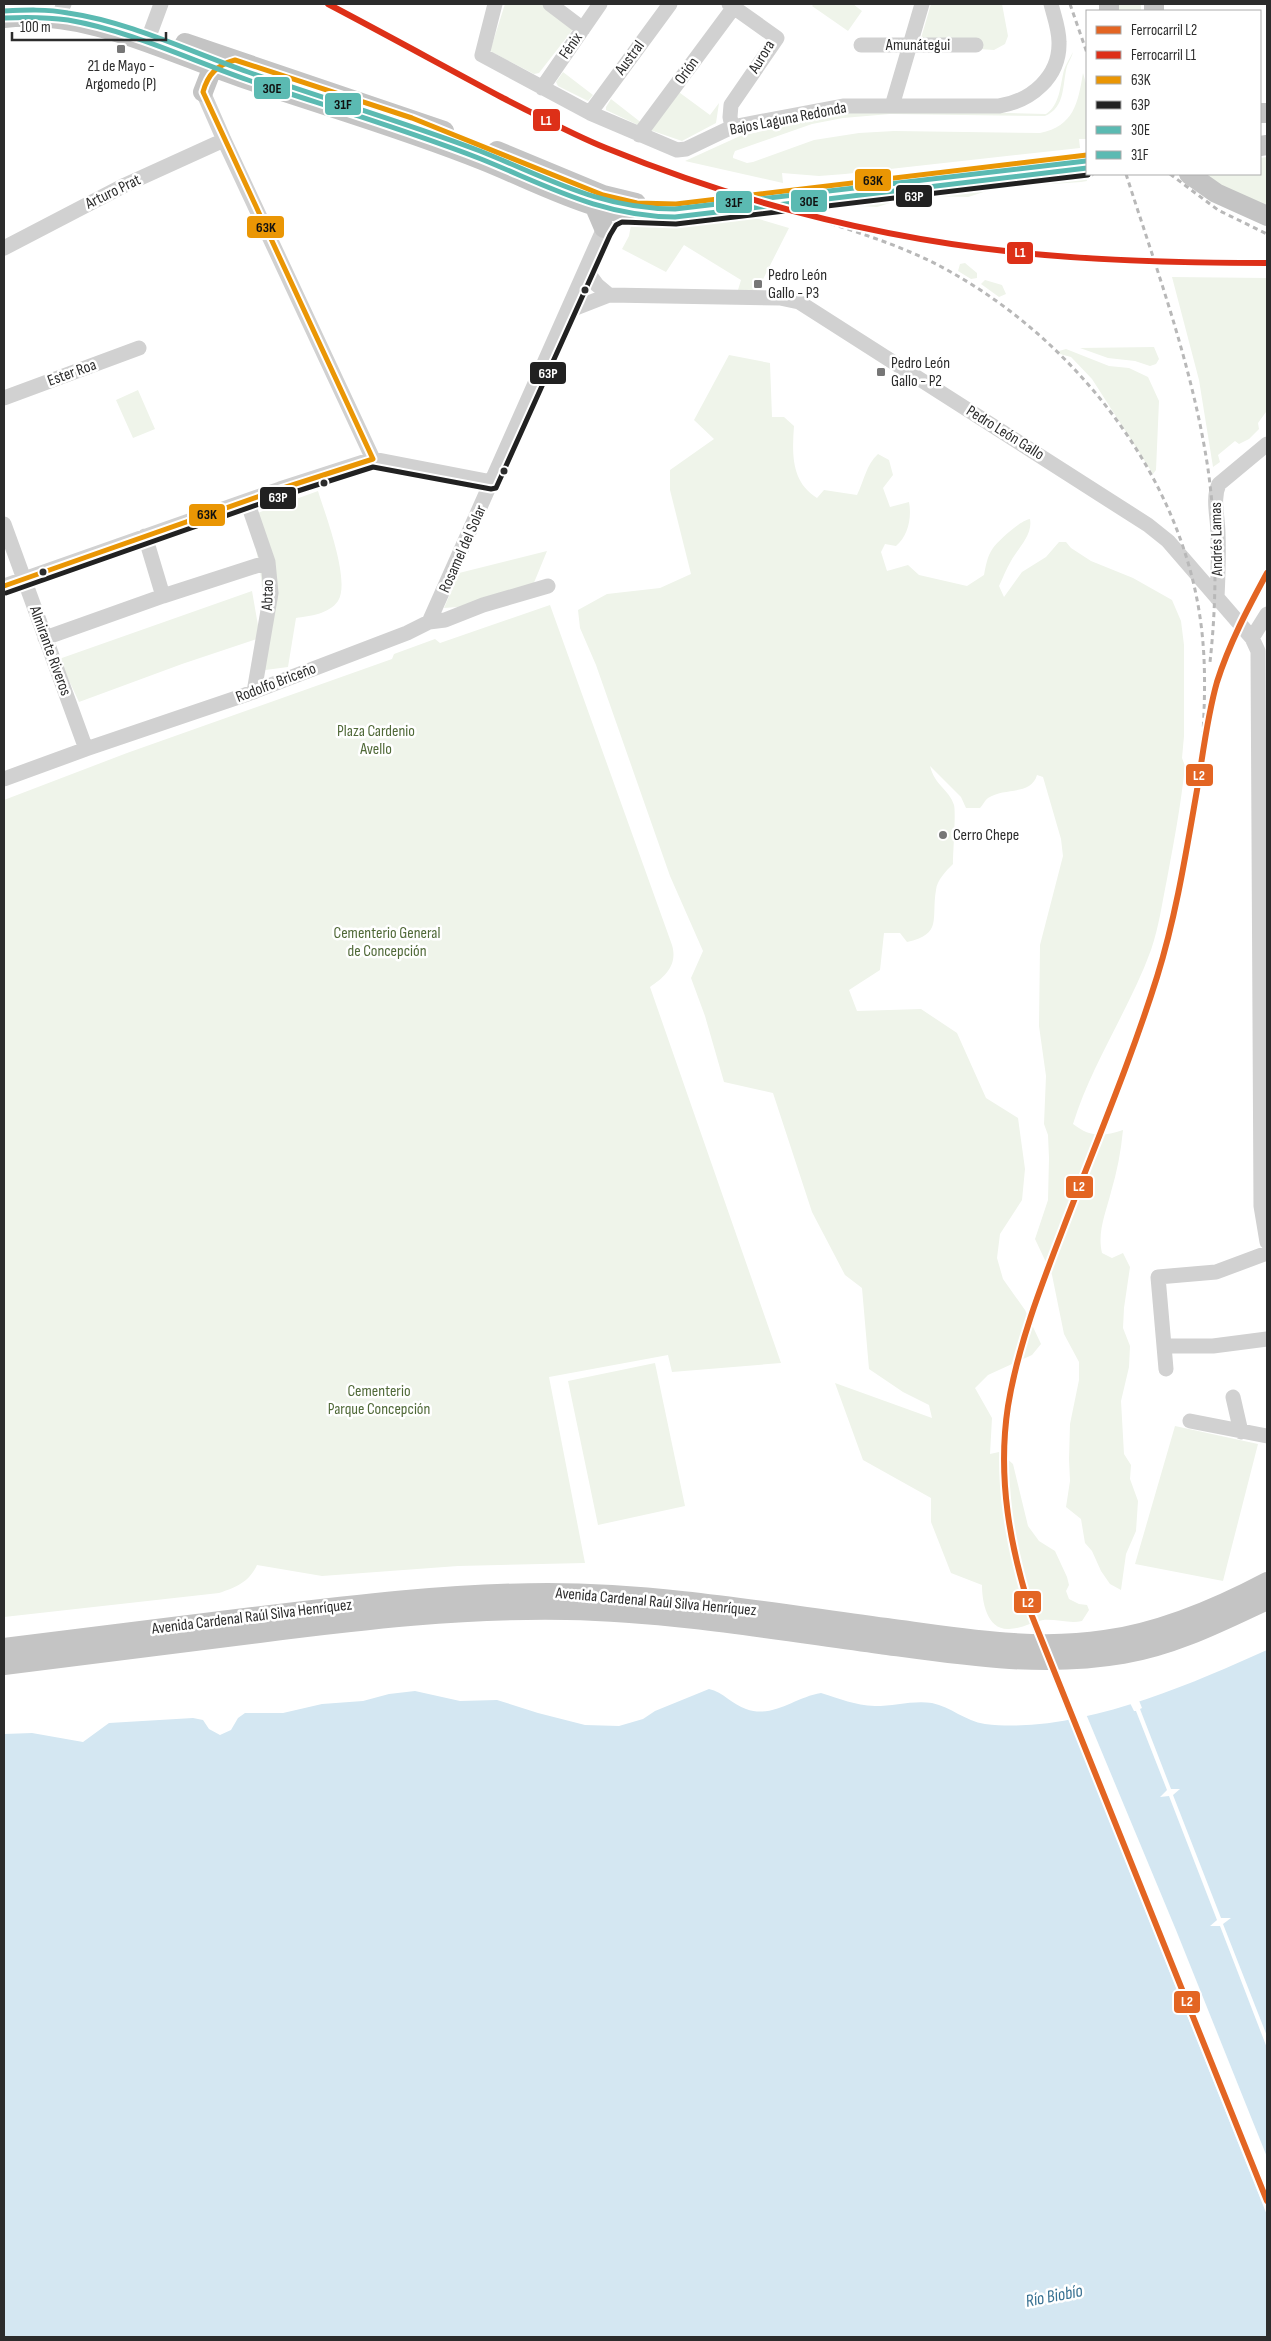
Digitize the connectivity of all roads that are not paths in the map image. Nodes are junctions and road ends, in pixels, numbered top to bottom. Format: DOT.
graph roads {
  1 [pos="160,4"];
  2 [pos="495,4"];
  3 [pos="550,4"];
  4 [pos="600,4"];
  5 [pos="670,4"];
  6 [pos="922,4"];
  7 [pos="1051,4"];
  8 [pos="732,5"];
  9 [pos="4,6"];
  10 [pos="63,6"];
  11 [pos="4,18"];
  12 [pos="583,29"];
  13 [pos="151,32"];
  14 [pos="861,45"];
  15 [pos="910,45"];
  16 [pos="976,45"];
  17 [pos="178,54"];
  18 [pos="235,60"];
  19 [pos="214,69"];
  20 [pos="542,88"];
  21 [pos="203,92"];
  22 [pos="892,106"];
  23 [pos="590,113"];
  24 [pos="732,127"];
  25 [pos="639,135"];
  26 [pos="224,140"];
  27 [pos="1085,162"];
  28 [pos="1191,175"];
  29 [pos="595,207"];
  30 [pos="621,214"];
  31 [pos="1267,216"];
  32 [pos="604,228"];
  33 [pos="4,248"];
  34 [pos="586,270"];
  35 [pos="609,295"];
  36 [pos="568,311"];
  37 [pos="140,348"];
  38 [pos="4,398"];
  39 [pos="1267,444"];
  40 [pos="373,459"];
  41 [pos="492,482"];
  42 [pos="247,501"];
  43 [pos="4,524"];
  44 [pos="146,536"];
  45 [pos="268,562"];
  46 [pos="24,579"];
  47 [pos="4,586"];
  48 [pos="548,586"];
  49 [pos="164,596"];
  50 [pos="1217,598"];
  51 [pos="1267,614"];
  52 [pos="429,622"];
  53 [pos="45,638"];
  54 [pos="1252,638"];
  55 [pos="254,692"];
  56 [pos="86,749"];
  57 [pos="1264,771"];
  58 [pos="4,779"];
  59 [pos="1264,962"];
  60 [pos="1267,1243"];
  61 [pos="1267,1339"];
  62 [pos="1164,1346"];
  63 [pos="1166,1369"];
  64 [pos="1233,1397"];
  65 [pos="1190,1421"];
  66 [pos="1241,1432"];
  67 [pos="1267,1436"];
  68 [pos="1267,1582"];
  69 [pos="1267,1600"];
  70 [pos="4,1648"];
  71 [pos="4,1665"];
  1 -- 13 [label="street"];
  2 -- 20 [label="street, Bajos Laguna Redonda"];
  3 -- 12 [label="street"];
  4 -- 12 [label="street, Fénix"];
  5 -- 23 [label="street, Austral"];
  6 -- 15 [label="street"];
  7 -- 22 [label="street, Bajos Laguna Redonda"];
  8 -- 24 [label="street, Aurora"];
  8 -- 25 [label="street, Orión"];
  9 -- 10 [label="main road"];
  10 -- 13 [label="main road"];
  11 -- 17 [label="main road"];
  12 -- 20 [label="street, Fénix"];
  13 -- 18 [label="main road"];
  14 -- 15 [label="street, Amunátegui"];
  15 -- 16 [label="street, Amunátegui"];
  15 -- 22 [label="street"];
  17 -- 19 [label="main road"];
  17 -- 21 [label="main road"];
  18 -- 19 [label="main road"];
  18 -- 27 [label="main road"];
  19 -- 21 [label="main road"];
  19 -- 29 [label="main road"];
  20 -- 23 [label="street, Bajos Laguna Redonda"];
  21 -- 26 [label="street"];
  22 -- 24 [label="street, Bajos Laguna Redonda"];
  23 -- 25 [label="street, Bajos Laguna Redonda"];
  24 -- 25 [label="street, Bajos Laguna Redonda"];
  26 -- 33 [label="street, Arturo Prat"];
  26 -- 40 [label="street"];
  27 -- 30 [label="main road"];
  28 -- 31 [label="main road"];
  29 -- 30 [label="main road"];
  29 -- 32 [label="main road"];
  30 -- 32 [label="main road"];
  32 -- 34 [label="street, Rosamel del Solar"];
  34 -- 35 [label="street"];
  34 -- 36 [label="street, Rosamel del Solar"];
  35 -- 36 [label="street, Pedro León Gallo"];
  35 -- 50 [label="street, Pedro León Gallo"];
  36 -- 41 [label="street, Rosamel del Solar"];
  37 -- 38 [label="street, Ester Roa"];
  39 -- 50 [label="street, Andrés Lamas"];
  40 -- 41 [label="street"];
  40 -- 42 [label="street"];
  41 -- 52 [label="street, Rosamel del Solar"];
  42 -- 44 [label="street"];
  42 -- 45 [label="street, Abtao"];
  43 -- 46 [label="street, Almirante Riveros"];
  44 -- 46 [label="street"];
  44 -- 49 [label="street"];
  45 -- 49 [label="street"];
  45 -- 55 [label="street, Abtao"];
  46 -- 47 [label="street"];
  46 -- 53 [label="street, Almirante Riveros"];
  48 -- 52 [label="street, Rodolfo Briceño"];
  49 -- 53 [label="street"];
  50 -- 54 [label="street, Pedro León Gallo"];
  51 -- 54 [label="street"];
  52 -- 55 [label="street, Rodolfo Briceño"];
  53 -- 56 [label="street, Almirante Riveros"];
  54 -- 57 [label="street, Pedro León Gallo"];
  55 -- 56 [label="street, Rodolfo Briceño"];
  56 -- 58 [label="street, Rodolfo Briceño"];
  57 -- 59 [label="street, Pedro León Gallo"];
  59 -- 60 [label="street, Pedro León Gallo"];
  60 -- 62 [label="street"];
  61 -- 62 [label="street"];
  62 -- 63 [label="street"];
  64 -- 66 [label="street"];
  65 -- 66 [label="street"];
  66 -- 67 [label="street"];
  68 -- 70 [label="main road, Avenida Cardenal Raúl Silva Henríquez"];
  69 -- 71 [label="main road, Avenida Cardenal Raúl Silva Henríquez"];
}
